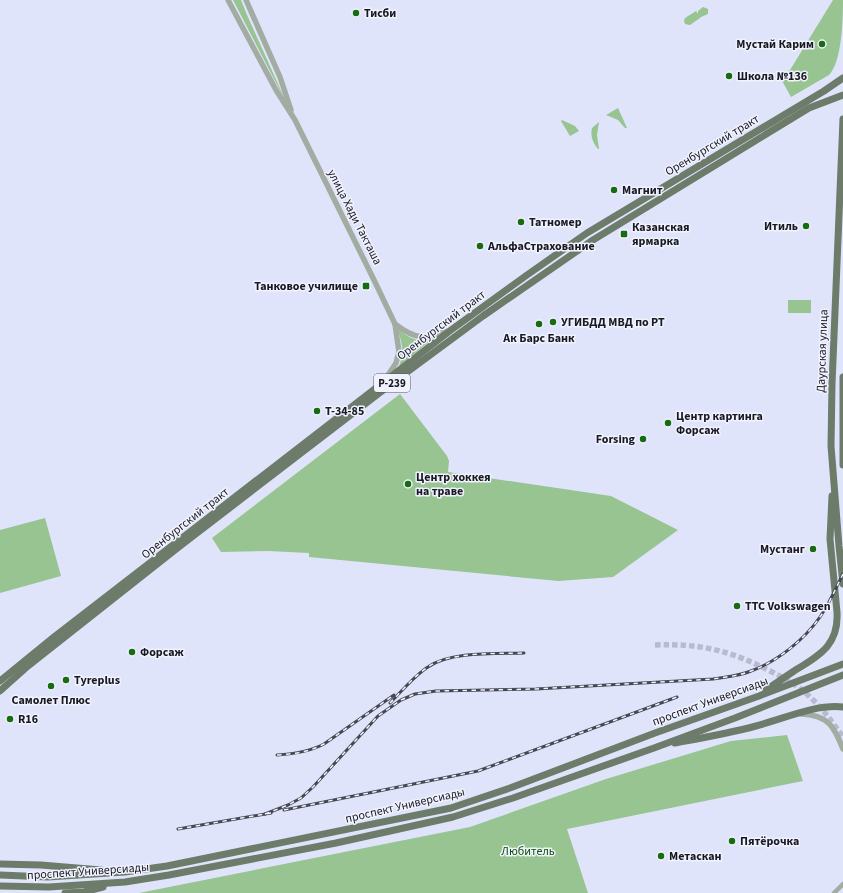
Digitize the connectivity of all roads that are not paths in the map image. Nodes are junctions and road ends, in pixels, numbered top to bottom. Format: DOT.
graph roads {
  1 [pos="228,0"];
  2 [pos="246,0"];
  3 [pos="843,78"];
  4 [pos="843,95"];
  5 [pos="843,119"];
  6 [pos="294,120"];
  7 [pos="394,324"];
  8 [pos="452,330"];
  9 [pos="843,377"];
  10 [pos="384,382"];
  11 [pos="843,465"];
  12 [pos="834,484"];
  13 [pos="843,584"];
  14 [pos="843,664"];
  15 [pos="843,675"];
  16 [pos="0,681"];
  17 [pos="0,691"];
  18 [pos="760,696"];
  19 [pos="843,707"];
  20 [pos="796,714"];
  21 [pos="654,748"];
  22 [pos="843,749"];
  23 [pos="0,864"];
  24 [pos="125,872"];
  25 [pos="0,876"];
  26 [pos="125,882"];
  27 [pos="843,884"];
  28 [pos="0,886"];
  29 [pos="65,893"];
  30 [pos="834,893"];
  1 -- 6 [label="street, улица Хади Такташа"];
  2 -- 6 [label="street, улица Хади Такташа"];
  3 -- 8 [label="main road, Оренбургский тракт / Р-239"];
  4 -- 17 [label="main road, Оренбургский тракт / Р-239"];
  5 -- 12 [label="main road, Даурская улица"];
  6 -- 7 [label="street, улица Хади Такташа"];
  7 -- 8 [label="street"];
  7 -- 10 [label="street, улица Хади Такташа"];
  8 -- 10 [label="main road, Оренбургский тракт / Р-239"];
  9 -- 11 [label="main road, Даурская улица"];
  10 -- 16 [label="main road, Оренбургский тракт / Р-239"];
  12 -- 13 [label="main road, Даурская улица"];
  12 -- 18 [label="main road"];
  14 -- 18 [label="main road, проспект Универсиады"];
  15 -- 21 [label="main road, проспект Универсиады"];
  18 -- 24 [label="main road, проспект Универсиады"];
  19 -- 20 [label="main road"];
  20 -- 21 [label="main road"];
  20 -- 22 [label="street"];
  21 -- 26 [label="main road, проспект Универсиады"];
  23 -- 24 [label="main road"];
  24 -- 25 [label="main road, проспект Универсиады"];
  26 -- 28 [label="main road, проспект Универсиады"];
  26 -- 29 [label="main road"];
  27 -- 30 [label="street"];
}
